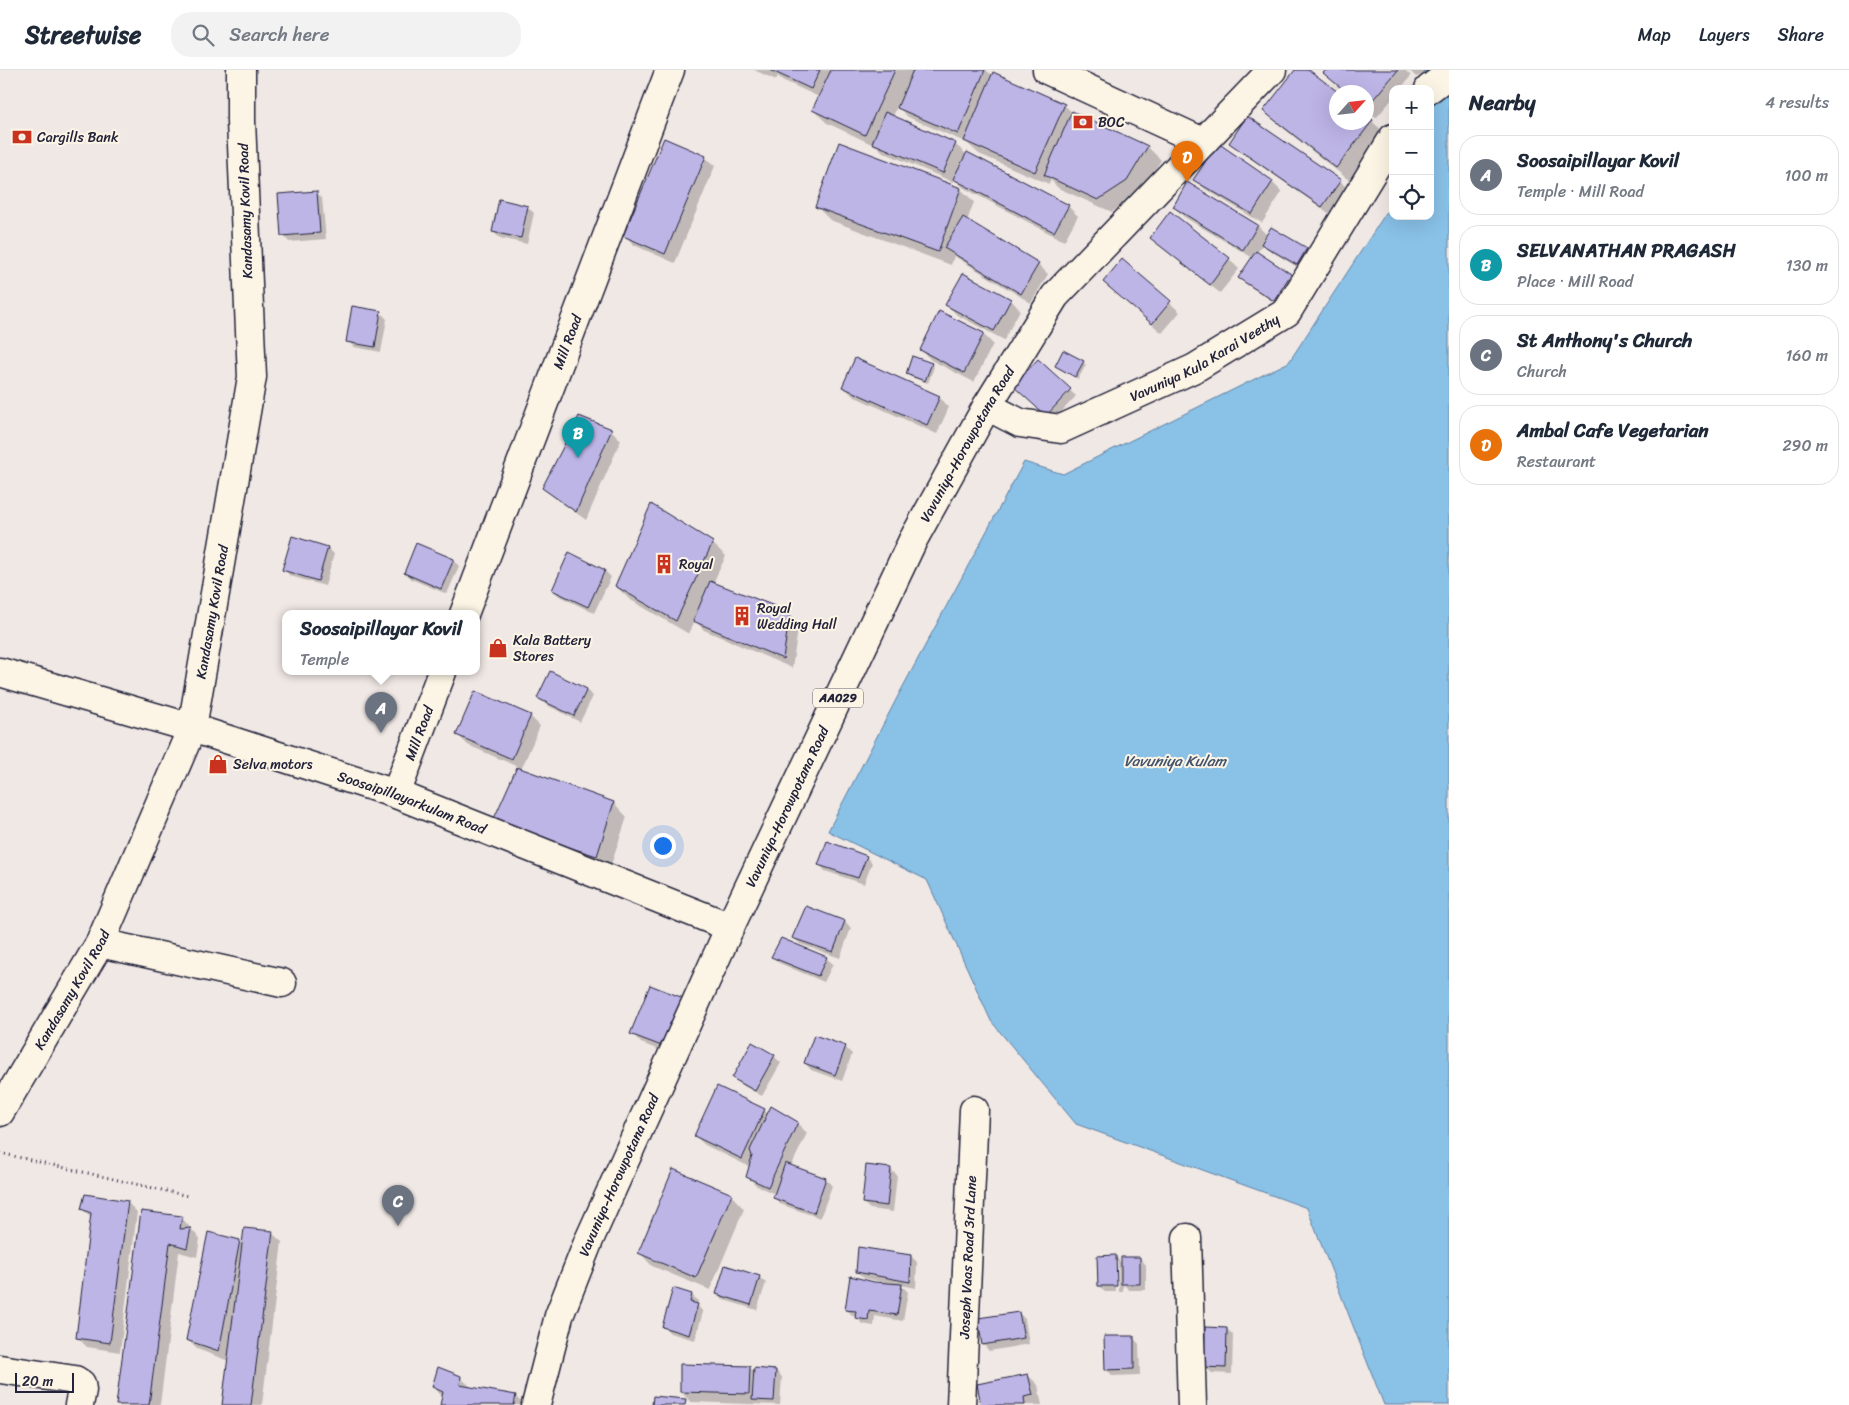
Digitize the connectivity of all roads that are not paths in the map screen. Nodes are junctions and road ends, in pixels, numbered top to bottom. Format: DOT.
graph roads {
  1 [pos="241,70"];
  2 [pos="670,70"];
  3 [pos="1047,70"];
  4 [pos="1272,70"];
  5 [pos="1449,74"];
  6 [pos="1434,85"];
  7 [pos="1203,142"];
  8 [pos="1389,145"];
  9 [pos="987,406"];
  10 [pos="466,610"];
  11 [pos="0,672"];
  12 [pos="441,675"];
  13 [pos="192,728"];
  14 [pos="396,794"];
  15 [pos="730,927"];
  16 [pos="100,943"];
  17 [pos="282,983"];
  18 [pos="974,1110"];
  19 [pos="0,1112"];
  20 [pos="1187,1238"];
  21 [pos="0,1368"];
  22 [pos="79,1405"];
  23 [pos="536,1405"];
  24 [pos="961,1405"];
  25 [pos="1192,1405"];
  1 -- 13 [label="main road, Kandasamy Kovil Road"];
  2 -- 10 [label="main road, Mill Road"];
  3 -- 7 [label="main road"];
  4 -- 7 [label="main road, Vavuniya-Horowpotana Road / AA029"];
  5 -- 6 [label="main road"];
  7 -- 9 [label="main road, Vavuniya-Horowpotana Road / AA029"];
  8 -- 9 [label="main road, Vavuniya Kula Karai Veethy"];
  9 -- 15 [label="main road, Vavuniya-Horowpotana Road / AA029"];
  11 -- 13 [label="main road, Soosaipillayarkulam Road"];
  12 -- 14 [label="main road, Mill Road"];
  13 -- 14 [label="main road, Soosaipillayarkulam Road"];
  13 -- 16 [label="main road, Kandasamy Kovil Road"];
  14 -- 15 [label="main road, Soosaipillayarkulam Road"];
  15 -- 23 [label="main road, Vavuniya-Horowpotana Road / AA029"];
  16 -- 17 [label="main road"];
  16 -- 19 [label="main road, Kandasamy Kovil Road"];
  18 -- 24 [label="main road, Joseph Vaas Road 3rd Lane"];
  20 -- 25 [label="main road"];
  21 -- 22 [label="main road"];
}
